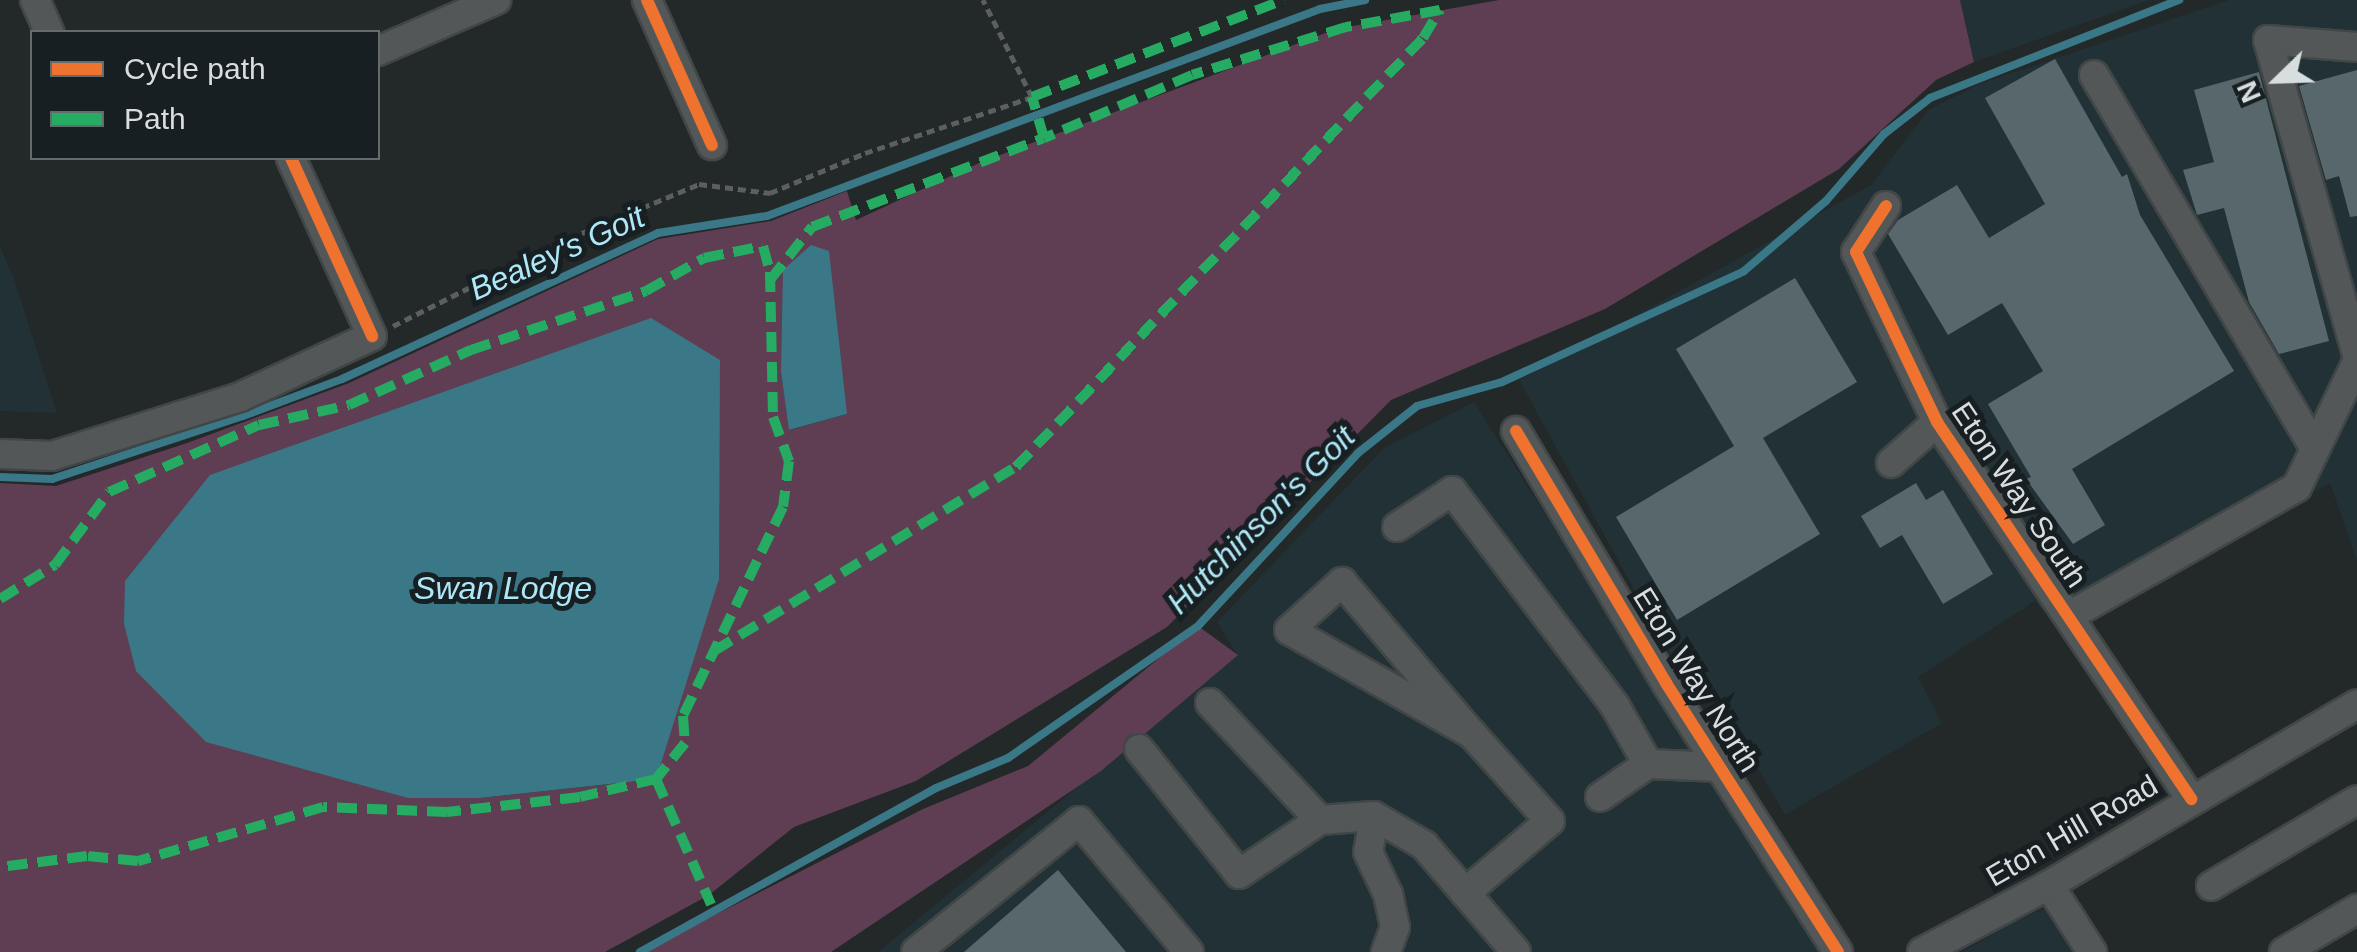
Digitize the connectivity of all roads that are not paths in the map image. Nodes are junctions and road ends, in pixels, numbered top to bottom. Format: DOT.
graph roads {
  1 [pos="35,0"];
  2 [pos="496,0"];
  3 [pos="647,0"];
  4 [pos="48,30"];
  5 [pos="2357,47"];
  6 [pos="380,50"];
  7 [pos="2094,75"];
  8 [pos="712,144"];
  9 [pos="292,160"];
  10 [pos="1886,206"];
  11 [pos="2357,358"];
  12 [pos="1937,422"];
  13 [pos="1516,431"];
  14 [pos="2315,449"];
  15 [pos="0,454"];
  16 [pos="1891,463"];
  17 [pos="1397,528"];
  18 [pos="2069,616"];
  19 [pos="1210,703"];
  20 [pos="2357,704"];
  21 [pos="1472,734"];
  22 [pos="1139,749"];
  23 [pos="1648,764"];
  24 [pos="1720,767"];
  25 [pos="1600,797"];
  26 [pos="2191,799"];
  27 [pos="2357,800"];
  28 [pos="1374,816"];
  29 [pos="1320,820"];
  30 [pos="2050,886"];
  31 [pos="2211,886"];
  32 [pos="1465,893"];
  33 [pos="2357,908"];
  34 [pos="922,950"];
  35 [pos="1189,952"];
  36 [pos="1386,952"];
  37 [pos="1516,952"];
  38 [pos="1838,952"];
  39 [pos="1922,952"];
  40 [pos="2092,952"];
  41 [pos="2284,952"];
  1 -- 4 [label="street"];
  2 -- 6 [label="street"];
  3 -- 8 [label="street"];
  5 -- 11 [label="street, Eton Way South"];
  7 -- 14 [label="street"];
  9 -- 15 [label="street"];
  10 -- 12 [label="street, Eton Way South"];
  11 -- 14 [label="street, Eton Way South"];
  12 -- 16 [label="street"];
  12 -- 18 [label="street, Eton Way South"];
  13 -- 24 [label="street, Eton Way North"];
  14 -- 18 [label="street, Eton Way South"];
  17 -- 23 [label="street"];
  18 -- 26 [label="street, Eton Way South"];
  19 -- 29 [label="street"];
  20 -- 26 [label="street, Eton Hill Road"];
  21 -- 21 [label="street"];
  21 -- 32 [label="street"];
  22 -- 29 [label="street"];
  23 -- 24 [label="street"];
  23 -- 25 [label="street"];
  24 -- 38 [label="street, Eton Way North"];
  26 -- 30 [label="street, Eton Hill Road"];
  27 -- 31 [label="street"];
  28 -- 29 [label="street"];
  28 -- 32 [label="street"];
  28 -- 36 [label="street"];
  30 -- 39 [label="street, Eton Hill Road"];
  30 -- 40 [label="street"];
  32 -- 37 [label="street"];
  33 -- 41 [label="street"];
  34 -- 35 [label="street"];
}
